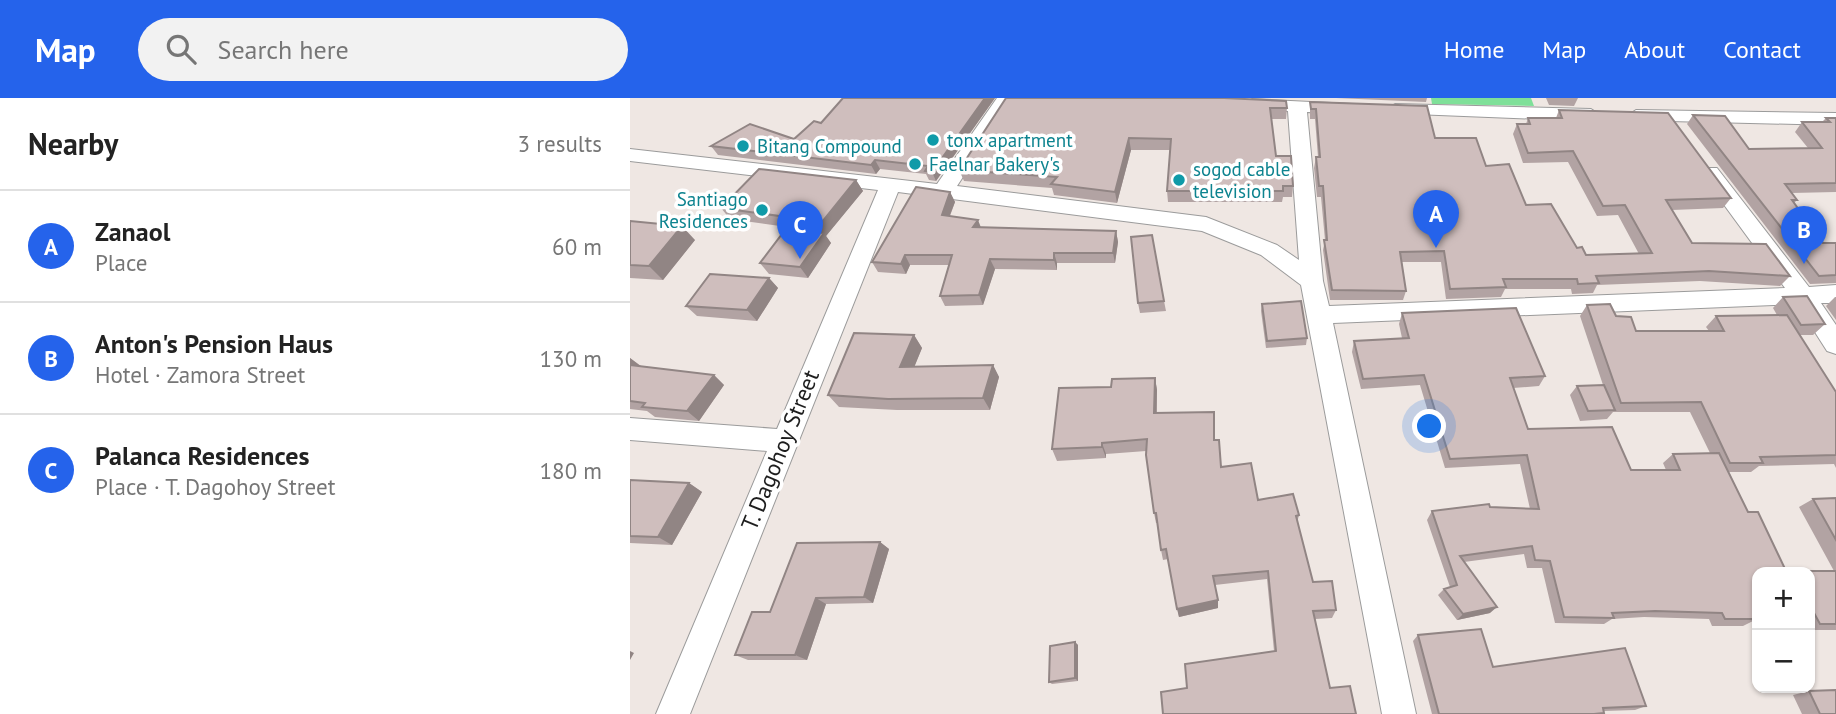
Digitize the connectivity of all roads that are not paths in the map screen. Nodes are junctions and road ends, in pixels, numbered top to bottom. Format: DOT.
graph roads {
  1 [pos="1006,98"];
  2 [pos="1230,103"];
  3 [pos="1297,106"];
  4 [pos="1669,117"];
  5 [pos="1836,119"];
  6 [pos="1683,136"];
  7 [pos="630,155"];
  8 [pos="1699,157"];
  9 [pos="890,186"];
  10 [pos="942,192"];
  11 [pos="1312,281"];
  12 [pos="1836,293"];
  13 [pos="1803,295"];
  14 [pos="1320,315"];
  15 [pos="1836,344"];
  16 [pos="630,429"];
  17 [pos="784,441"];
  18 [pos="673,714"];
  19 [pos="1399,714"];
  1 -- 10 [label="street"];
  2 -- 3 [label="street"];
  3 -- 4 [label="street"];
  3 -- 11 [label="street"];
  4 -- 5 [label="street"];
  4 -- 6 [label="street"];
  7 -- 9 [label="street"];
  8 -- 13 [label="street"];
  9 -- 10 [label="street"];
  9 -- 17 [label="street, T. Dagohoy Street"];
  10 -- 11 [label="street"];
  11 -- 14 [label="street"];
  12 -- 13 [label="street"];
  13 -- 14 [label="street"];
  13 -- 15 [label="street"];
  14 -- 19 [label="street"];
  16 -- 17 [label="street"];
  17 -- 18 [label="street, T. Dagohoy Street"];
}
